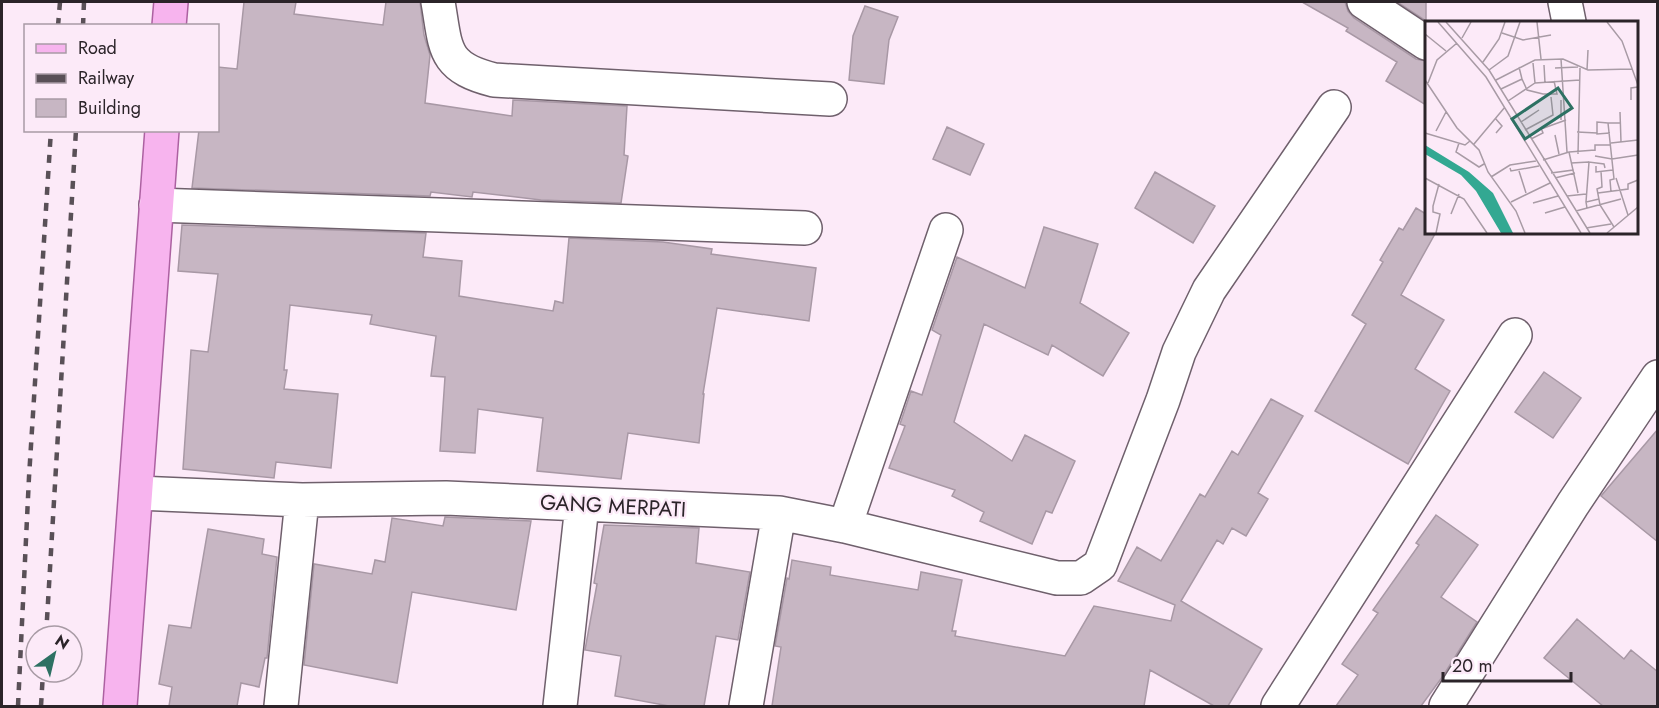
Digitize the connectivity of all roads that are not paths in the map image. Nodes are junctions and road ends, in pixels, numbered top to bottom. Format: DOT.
graph roads {
  1 [pos="171,2"];
  2 [pos="438,2"];
  3 [pos="1364,2"];
  4 [pos="1565,2"];
  5 [pos="1569,21"];
  6 [pos="169,24"];
  7 [pos="1425,42"];
  8 [pos="830,99"];
  9 [pos="1334,107"];
  10 [pos="162,132"];
  11 [pos="156,205"];
  12 [pos="805,228"];
  13 [pos="946,230"];
  14 [pos="1515,335"];
  15 [pos="1658,377"];
  16 [pos="137,494"];
  17 [pos="302,500"];
  18 [pos="582,505"];
  19 [pos="779,513"];
  20 [pos="845,526"];
  21 [pos="120,706"];
  22 [pos="281,706"];
  23 [pos="560,706"];
  24 [pos="746,706"];
  25 [pos="1278,706"];
  26 [pos="1446,706"];
  1 -- 6 [label="main road"];
  2 -- 8 [label="street"];
  3 -- 7 [label="street"];
  4 -- 5 [label="street"];
  9 -- 20 [label="street, GANG MERPATI"];
  10 -- 11 [label="main road"];
  11 -- 12 [label="street"];
  11 -- 16 [label="main road"];
  13 -- 20 [label="street"];
  14 -- 25 [label="street"];
  15 -- 26 [label="street"];
  16 -- 17 [label="street, GANG MERPATI"];
  16 -- 21 [label="main road"];
  17 -- 18 [label="street, GANG MERPATI"];
  17 -- 22 [label="street"];
  18 -- 19 [label="street, GANG MERPATI"];
  18 -- 23 [label="street"];
  19 -- 20 [label="street, GANG MERPATI"];
  19 -- 24 [label="street"];
}
